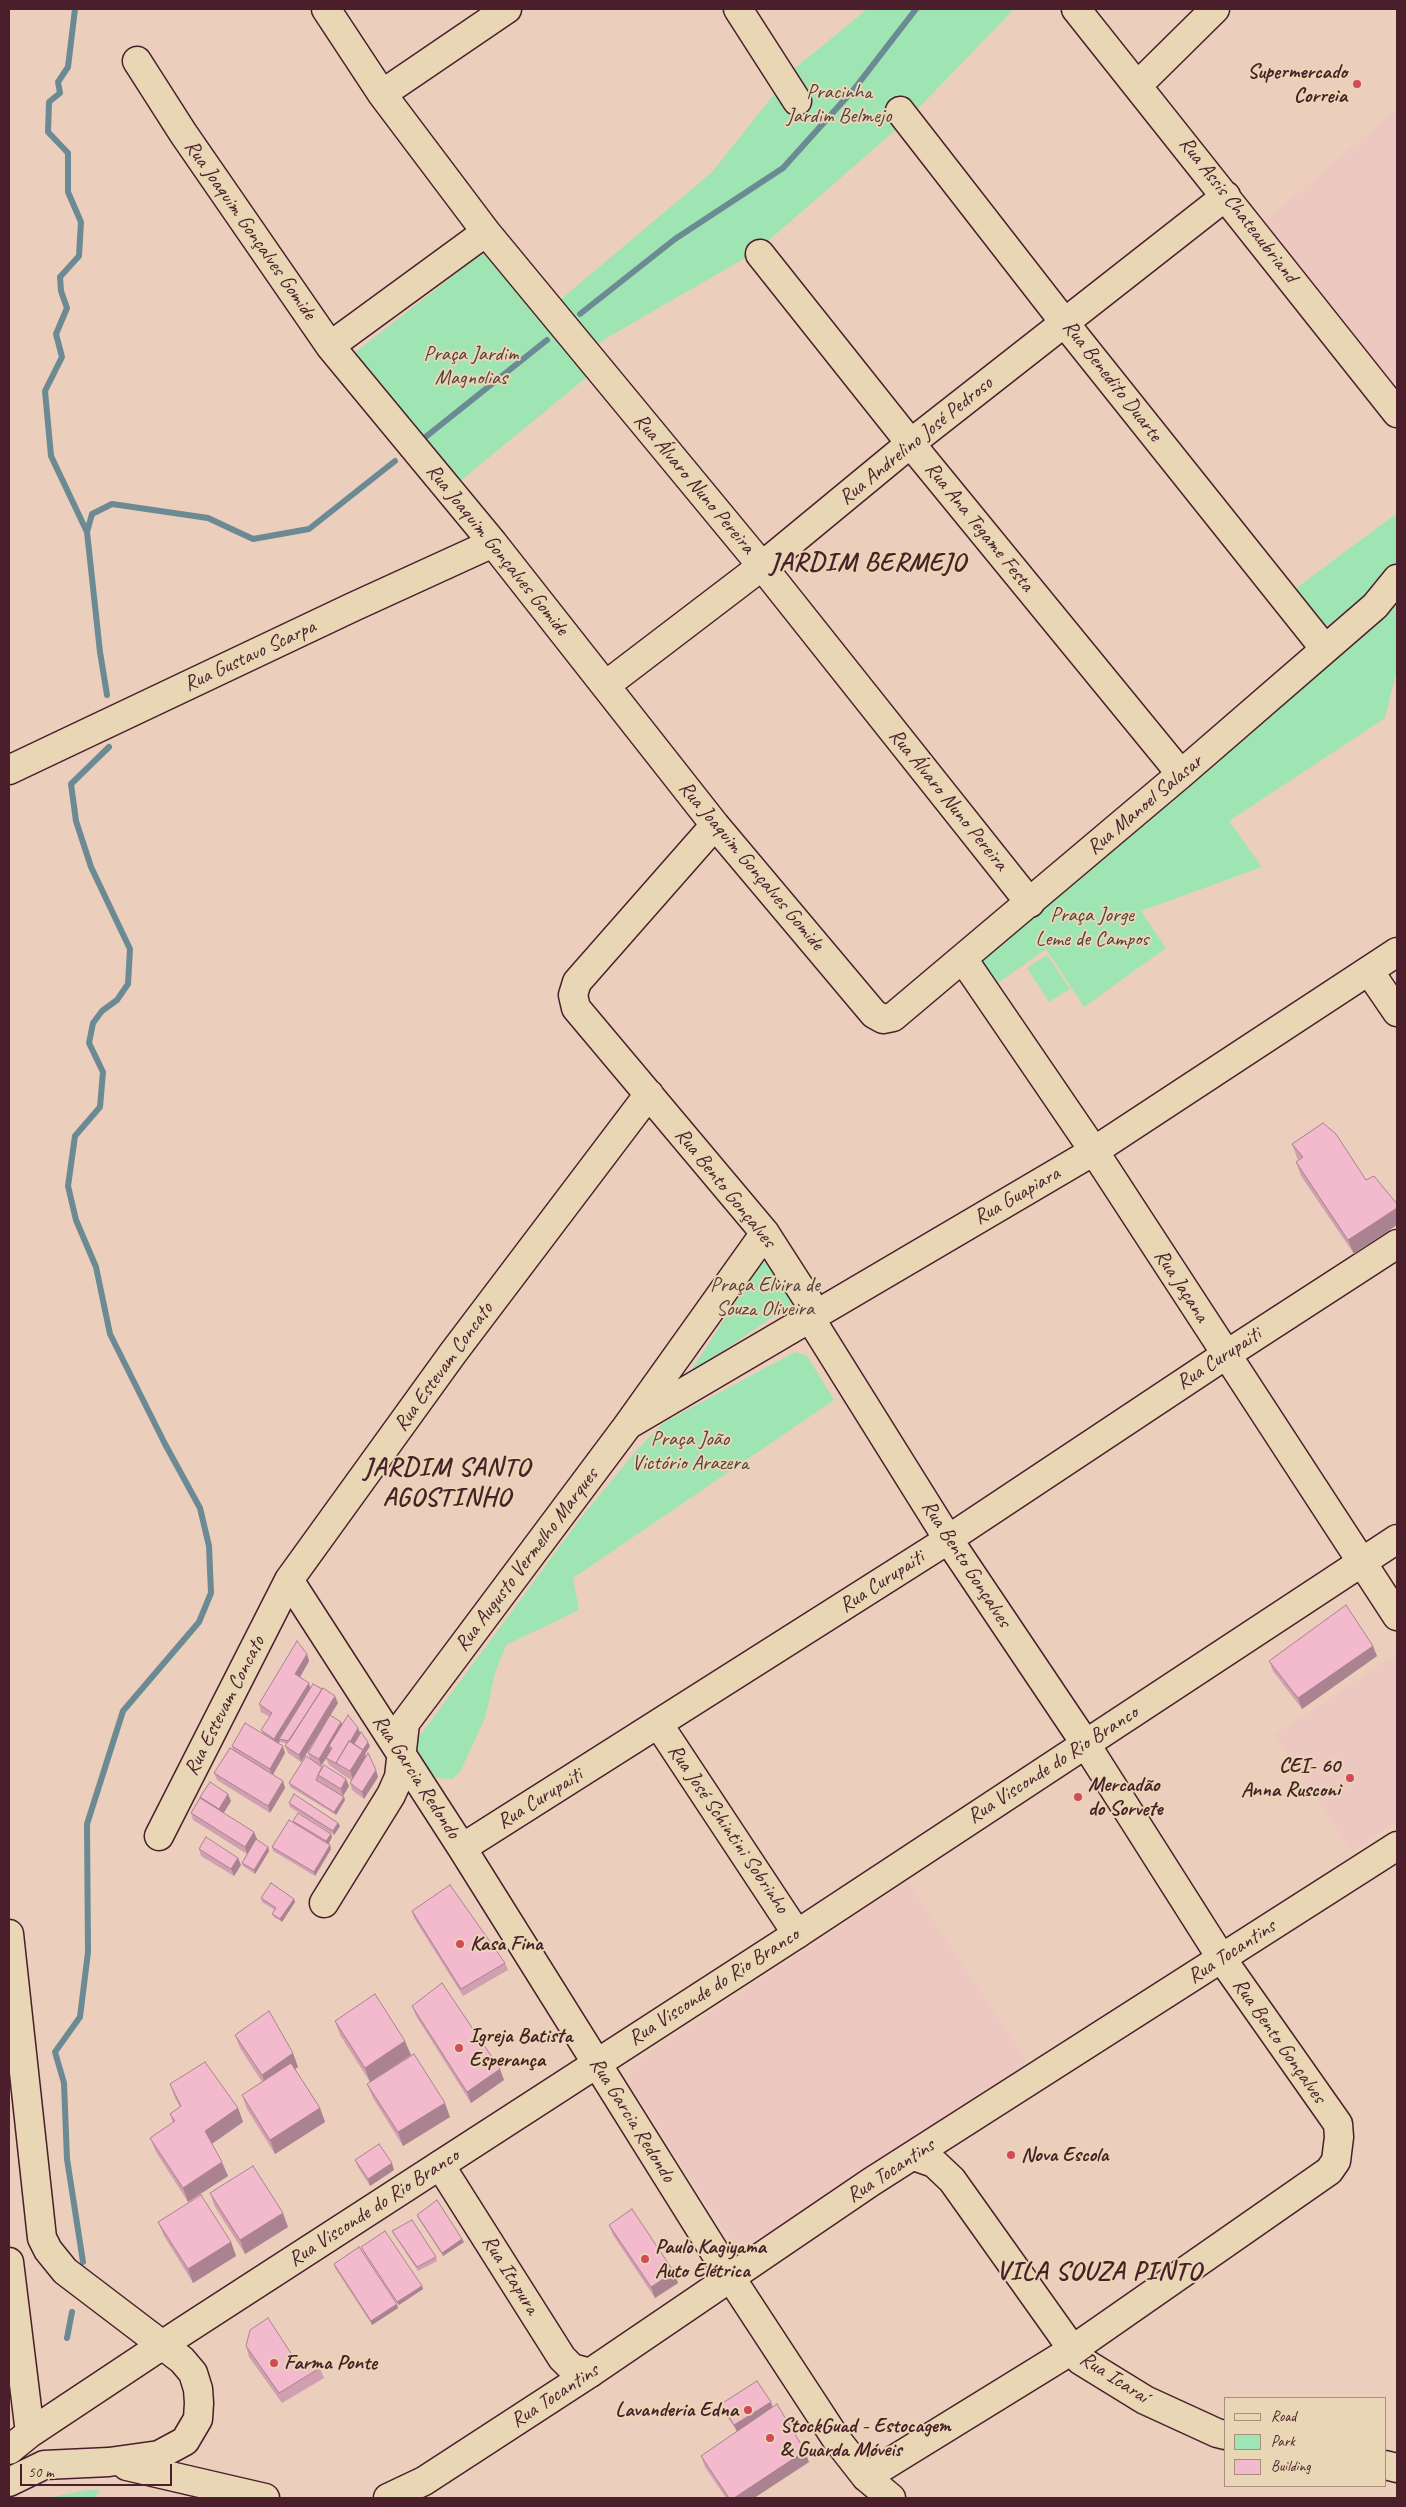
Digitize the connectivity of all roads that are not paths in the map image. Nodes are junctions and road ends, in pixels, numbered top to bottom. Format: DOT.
graph roads {
  1 [pos="326,9"];
  2 [pos="507,9"];
  3 [pos="738,9"];
  4 [pos="1076,9"];
  5 [pos="1215,9"];
  6 [pos="137,61"];
  7 [pos="1138,85"];
  8 [pos="382,94"];
  9 [pos="797,101"];
  10 [pos="900,112"];
  11 [pos="1226,196"];
  12 [pos="486,232"];
  13 [pos="760,254"];
  14 [pos="1064,322"];
  15 [pos="330,346"];
  16 [pos="1397,413"];
  17 [pos="911,443"];
  18 [pos="493,543"];
  19 [pos="762,566"];
  20 [pos="1397,579"];
  21 [pos="1325,649"];
  22 [pos="606,685"];
  23 [pos="9,770"];
  24 [pos="1181,774"];
  25 [pos="715,826"];
  26 [pos="1030,903"];
  27 [pos="1397,952"];
  28 [pos="963,959"];
  29 [pos="1369,971"];
  30 [pos="1397,1012"];
  31 [pos="883,1019"];
  32 [pos="649,1094"];
  33 [pos="1094,1151"];
  34 [pos="765,1234"];
  35 [pos="1397,1244"];
  36 [pos="810,1318"];
  37 [pos="1225,1355"];
  38 [pos="628,1425"];
  39 [pos="948,1539"];
  40 [pos="1397,1539"];
  41 [pos="1362,1563"];
  42 [pos="289,1580"];
  43 [pos="1397,1616"];
  44 [pos="659,1725"];
  45 [pos="1085,1743"];
  46 [pos="400,1754"];
  47 [pos="159,1836"];
  48 [pos="1397,1846"];
  49 [pos="462,1848"];
  50 [pos="324,1903"];
  51 [pos="9,1934"];
  52 [pos="797,1934"];
  53 [pos="1222,1959"];
  54 [pos="597,2064"];
  55 [pos="914,2156"];
  56 [pos="440,2165"];
  57 [pos="9,2262"];
  58 [pos="731,2278"];
  59 [pos="163,2345"];
  60 [pos="1072,2350"];
  61 [pos="590,2373"];
  62 [pos="30,2433"];
  63 [pos="1224,2435"];
  64 [pos="9,2450"];
  65 [pos="109,2462"];
  66 [pos="866,2477"];
  67 [pos="15,2485"];
  68 [pos="265,2498"];
  69 [pos="388,2498"];
  70 [pos="891,2498"];
  1 -- 8 [label="street, Rua Álvaro Nuno Pereira"];
  2 -- 8 [label="street"];
  3 -- 9 [label="street"];
  4 -- 7 [label="street, Rua Assis Chateaubriand"];
  5 -- 7 [label="street"];
  6 -- 15 [label="street, Rua Joaquim Gonçalves Gomide"];
  7 -- 11 [label="street, Rua Assis Chateaubriand"];
  8 -- 12 [label="street, Rua Álvaro Nuno Pereira"];
  10 -- 14 [label="street, Rua Benedito Duarte"];
  11 -- 14 [label="street, Rua Andrelino José Pedroso"];
  11 -- 16 [label="street, Rua Assis Chateaubriand"];
  12 -- 15 [label="street"];
  12 -- 19 [label="street, Rua Álvaro Nuno Pereira"];
  13 -- 17 [label="street, Rua Ana Tegame Festa"];
  14 -- 17 [label="street, Rua Andrelino José Pedroso"];
  14 -- 21 [label="street, Rua Benedito Duarte"];
  15 -- 18 [label="street, Rua Joaquim Gonçalves Gomide"];
  17 -- 19 [label="street, Rua Andrelino José Pedroso"];
  17 -- 24 [label="street, Rua Ana Tegame Festa"];
  18 -- 22 [label="street, Rua Joaquim Gonçalves Gomide"];
  18 -- 23 [label="street, Rua Gustavo Scarpa"];
  19 -- 22 [label="street, Rua Andrelino José Pedroso"];
  19 -- 26 [label="street, Rua Álvaro Nuno Pereira"];
  20 -- 21 [label="street, Rua Manoel Salasar"];
  21 -- 24 [label="street, Rua Manoel Salasar"];
  22 -- 25 [label="street, Rua Joaquim Gonçalves Gomide"];
  24 -- 26 [label="street, Rua Manoel Salasar"];
  25 -- 31 [label="street, Rua Joaquim Gonçalves Gomide"];
  25 -- 32 [label="street, Rua Bento Gonçalves"];
  26 -- 28 [label="street, Rua Manoel Salasar"];
  27 -- 29 [label="street, Rua Guapiara"];
  28 -- 31 [label="street, Rua Manoel Salasar"];
  28 -- 33 [label="street, Rua Jaçana"];
  29 -- 30 [label="street"];
  29 -- 33 [label="street, Rua Guapiara"];
  32 -- 34 [label="street, Rua Bento Gonçalves"];
  32 -- 42 [label="street, Rua Estevam Concato"];
  33 -- 36 [label="street, Rua Guapiara"];
  33 -- 37 [label="street, Rua Jaçana"];
  34 -- 36 [label="street, Rua Bento Gonçalves"];
  34 -- 38 [label="street, Rua Augusto Vermelho Marques"];
  35 -- 37 [label="street, Rua Curupaiti"];
  36 -- 38 [label="street, Rua Guapiara"];
  36 -- 39 [label="street, Rua Bento Gonçalves"];
  37 -- 39 [label="street, Rua Curupaiti"];
  37 -- 41 [label="street, Rua Jaçana"];
  38 -- 46 [label="street, Rua Augusto Vermelho Marques"];
  39 -- 44 [label="street, Rua Curupaiti"];
  39 -- 45 [label="street, Rua Bento Gonçalves"];
  40 -- 41 [label="street, Rua Visconde do Rio Branco"];
  41 -- 43 [label="street, Rua Jaçana"];
  41 -- 45 [label="street, Rua Visconde do Rio Branco"];
  42 -- 46 [label="street, Rua Garcia Redondo"];
  42 -- 47 [label="street, Rua Estevam Concato"];
  44 -- 49 [label="street, Rua Curupaiti"];
  44 -- 52 [label="street, Rua José Schintini Sobrinho"];
  45 -- 52 [label="street, Rua Visconde do Rio Branco"];
  45 -- 53 [label="street, Rua Bento Gonçalves"];
  46 -- 49 [label="street, Rua Garcia Redondo"];
  46 -- 50 [label="street, Rua Augusto Vermelho Marques"];
  48 -- 53 [label="street, Rua Tocantins"];
  49 -- 54 [label="street, Rua Garcia Redondo"];
  51 -- 59 [label="street"];
  52 -- 54 [label="street, Rua Visconde do Rio Branco"];
  53 -- 55 [label="street, Rua Tocantins"];
  53 -- 60 [label="street, Rua Bento Gonçalves"];
  54 -- 56 [label="street, Rua Visconde do Rio Branco"];
  54 -- 58 [label="street, Rua Garcia Redondo"];
  55 -- 58 [label="street, Rua Tocantins"];
  55 -- 60 [label="street, Rua Icaraí"];
  56 -- 59 [label="street, Rua Visconde do Rio Branco"];
  56 -- 61 [label="street, Rua Itapura"];
  57 -- 62 [label="street"];
  58 -- 61 [label="street, Rua Tocantins"];
  58 -- 66 [label="street, Rua Garcia Redondo"];
  59 -- 62 [label="street, Rua Visconde do Rio Branco"];
  59 -- 65 [label="street"];
  60 -- 63 [label="street, Rua Icaraí"];
  60 -- 66 [label="street"];
  61 -- 69 [label="street, Rua Tocantins"];
  62 -- 64 [label="street, Rua Visconde do Rio Branco"];
  65 -- 67 [label="street"];
  65 -- 68 [label="street"];
  66 -- 70 [label="street, Rua Garcia Redondo"];
}
